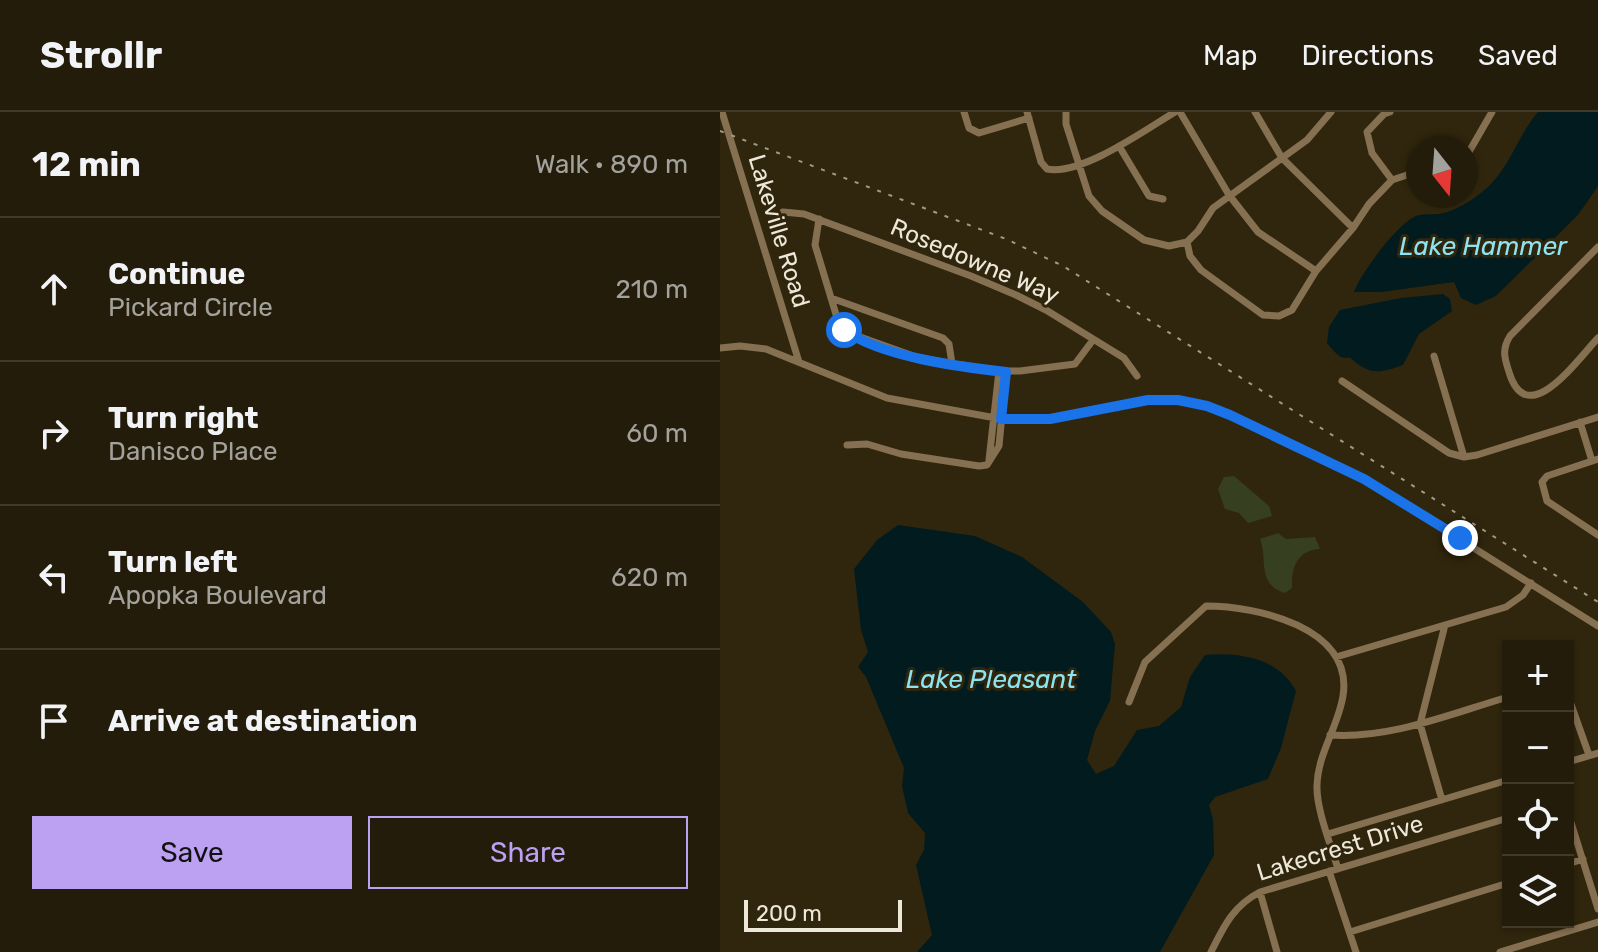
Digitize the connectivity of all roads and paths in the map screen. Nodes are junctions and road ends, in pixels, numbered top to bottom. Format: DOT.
graph roads {
  1 [pos="722,112"];
  2 [pos="964,112"];
  3 [pos="1066,112"];
  4 [pos="1178,112"];
  5 [pos="1255,112"];
  6 [pos="1331,112"];
  7 [pos="1390,112"];
  8 [pos="1492,112"];
  9 [pos="1028,115"];
  10 [pos="1478,136"];
  11 [pos="1119,146"];
  12 [pos="1282,158"];
  13 [pos="1079,163"];
  14 [pos="1406,175"];
  15 [pos="1392,180"];
  16 [pos="1229,195"];
  17 [pos="1163,199"];
  18 [pos="783,212"];
  19 [pos="819,219"];
  20 [pos="1353,228"];
  21 [pos="1187,242"];
  22 [pos="1598,247"];
  23 [pos="1316,271"];
  24 [pos="831,298"];
  25 [pos="1093,340"];
  26 [pos="1597,342"];
  27 [pos="720,348"];
  28 [pos="1434,356"];
  29 [pos="799,362"];
  30 [pos="952,364"];
  31 [pos="1002,371"];
  32 [pos="1137,376"];
  33 [pos="1342,381"];
  34 [pos="1598,417"];
  35 [pos="998,418"];
  36 [pos="1580,422"];
  37 [pos="847,445"];
  38 [pos="1464,457"];
  39 [pos="1595,460"];
  40 [pos="1598,535"];
  41 [pos="1531,583"];
  42 [pos="1445,625"];
  43 [pos="1598,626"];
  44 [pos="1336,657"];
  45 [pos="1502,699"];
  46 [pos="1129,702"];
  47 [pos="1574,709"];
  48 [pos="1420,724"];
  49 [pos="1330,735"];
  50 [pos="1594,754"];
  51 [pos="1574,760"];
  52 [pos="1502,782"];
  53 [pos="1442,800"];
  54 [pos="1502,820"];
  55 [pos="1574,831"];
  56 [pos="1328,834"];
  57 [pos="1583,859"];
  58 [pos="1574,862"];
  59 [pos="1334,870"];
  60 [pos="1502,885"];
  61 [pos="1260,892"];
  62 [pos="1598,909"];
  63 [pos="1598,922"];
  64 [pos="1350,932"];
  65 [pos="1211,952"];
  66 [pos="1277,952"];
  67 [pos="1356,952"];
  68 [pos="1500,952"];
  1 -- 29 [label="street, Lakeville Road"];
  2 -- 9 [label="street"];
  3 -- 13 [label="street"];
  4 -- 11 [label="street"];
  4 -- 16 [label="street"];
  5 -- 12 [label="street"];
  6 -- 12 [label="street"];
  7 -- 15 [label="street"];
  8 -- 10 [label="street"];
  9 -- 13 [label="street"];
  11 -- 13 [label="street"];
  11 -- 17 [label="street"];
  12 -- 16 [label="street"];
  12 -- 20 [label="street"];
  13 -- 21 [label="street"];
  14 -- 15 [label="street"];
  15 -- 20 [label="street"];
  16 -- 21 [label="street"];
  16 -- 23 [label="street"];
  18 -- 19 [label="street, Rosedowne Way"];
  19 -- 24 [label="street"];
  19 -- 25 [label="street, Rosedowne Way"];
  20 -- 23 [label="street"];
  21 -- 23 [label="street"];
  22 -- 26 [label="street"];
  24 -- 30 [label="street"];
  24 -- 30 [label="street"];
  25 -- 31 [label="street"];
  25 -- 32 [label="street, Rosedowne Way"];
  27 -- 29 [label="street"];
  28 -- 38 [label="street"];
  29 -- 35 [label="street"];
  30 -- 31 [label="street"];
  31 -- 35 [label="street"];
  33 -- 38 [label="street"];
  34 -- 36 [label="street"];
  35 -- 37 [label="street"];
  35 -- 41 [label="street"];
  36 -- 38 [label="street"];
  36 -- 39 [label="street"];
  39 -- 40 [label="street"];
  41 -- 42 [label="street"];
  41 -- 43 [label="street"];
  42 -- 44 [label="street"];
  42 -- 48 [label="street"];
  44 -- 46 [label="street"];
  44 -- 49 [label="street"];
  45 -- 48 [label="street"];
  47 -- 50 [label="street"];
  48 -- 49 [label="street"];
  48 -- 53 [label="street"];
  49 -- 56 [label="street"];
  50 -- 51 [label="street"];
  52 -- 53 [label="street"];
  53 -- 56 [label="street"];
  54 -- 59 [label="street, Lakecrest Drive"];
  55 -- 57 [label="street"];
  56 -- 59 [label="street"];
  57 -- 58 [label="street"];
  57 -- 62 [label="street"];
  59 -- 61 [label="street, Lakecrest Drive"];
  59 -- 64 [label="street"];
  60 -- 64 [label="street"];
  61 -- 65 [label="street, Lakecrest Drive"];
  61 -- 66 [label="street"];
  63 -- 68 [label="street"];
  64 -- 67 [label="street"];
}
